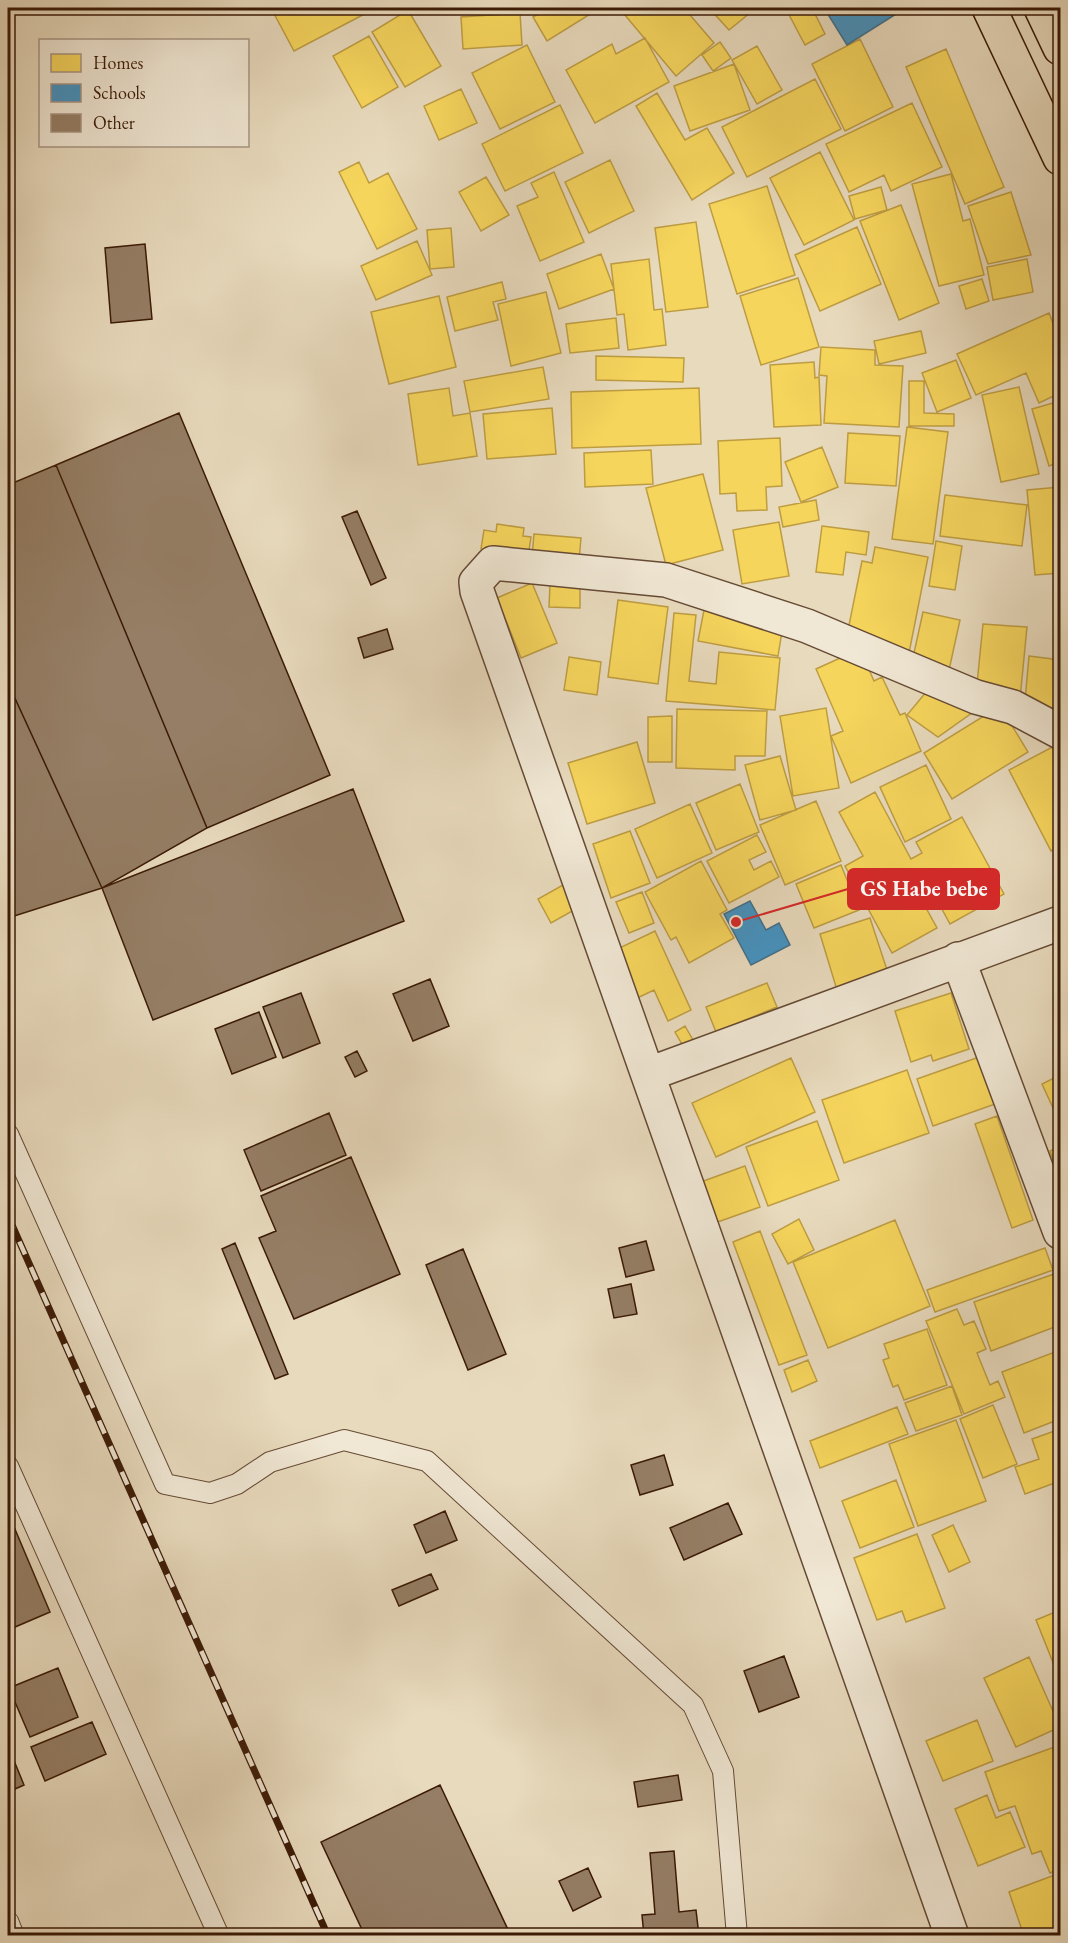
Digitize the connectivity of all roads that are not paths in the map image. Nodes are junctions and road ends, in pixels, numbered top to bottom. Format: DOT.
graph roads {
  1 [pos="989,8"];
  2 [pos="1041,8"];
  3 [pos="1060,48"];
  4 [pos="1060,158"];
  5 [pos="1060,732"];
  6 [pos="1060,923"];
  7 [pos="958,959"];
  8 [pos="649,1074"];
  9 [pos="8,1134"];
  10 [pos="1060,1232"];
  11 [pos="8,1466"];
  12 [pos="8,1921"];
  13 [pos="15,1935"];
  14 [pos="219,1935"];
  15 [pos="737,1935"];
  16 [pos="952,1935"];
  1 -- 4 [label="main road"];
  2 -- 3 [label="main road"];
  5 -- 8 [label="street"];
  6 -- 7 [label="street"];
  7 -- 8 [label="street"];
  7 -- 10 [label="street"];
  8 -- 16 [label="street"];
  9 -- 15 [label="lane"];
  11 -- 14 [label="lane"];
  12 -- 13 [label="lane"];
}
